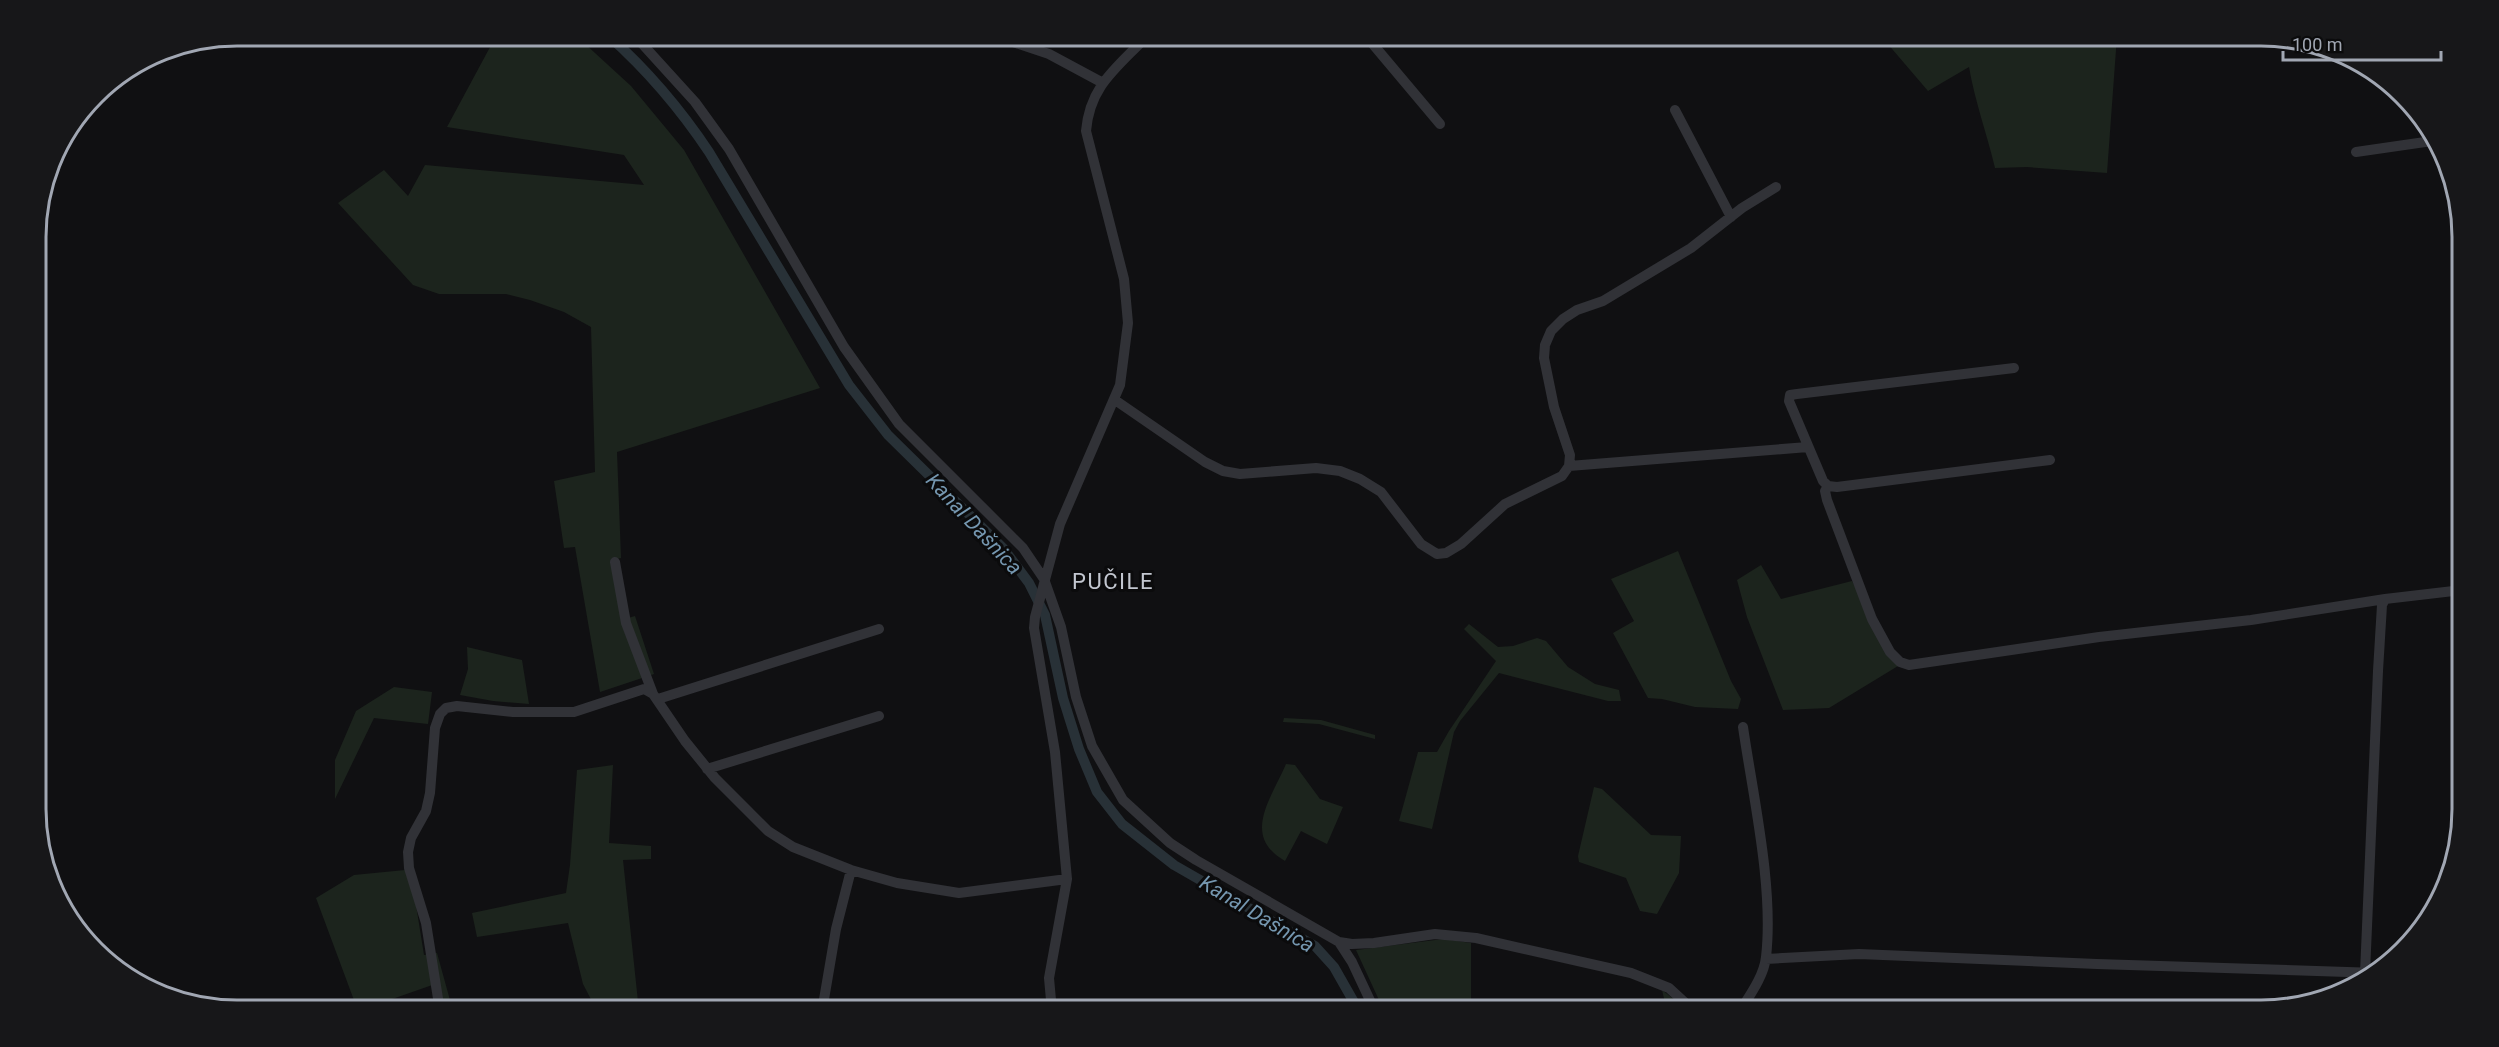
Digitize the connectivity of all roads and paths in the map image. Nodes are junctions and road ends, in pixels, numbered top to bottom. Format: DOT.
graph roads {
  1 [pos="644,46"];
  2 [pos="1025,46"];
  3 [pos="1137,46"];
  4 [pos="1374,46"];
  5 [pos="1103,82"];
  6 [pos="1675,110"];
  7 [pos="1440,124"];
  8 [pos="2427,142"];
  9 [pos="2356,152"];
  10 [pos="1776,187"];
  11 [pos="1731,217"];
  12 [pos="2014,368"];
  13 [pos="1114,400"];
  14 [pos="1808,447"];
  15 [pos="2050,460"];
  16 [pos="1569,466"];
  17 [pos="1828,486"];
  18 [pos="615,562"];
  19 [pos="1043,583"];
  20 [pos="2452,591"];
  21 [pos="2385,599"];
  22 [pos="879,629"];
  23 [pos="656,697"];
  24 [pos="879,716"];
  25 [pos="1743,727"];
  26 [pos="707,769"];
  27 [pos="851,870"];
  28 [pos="1067,879"];
  29 [pos="1339,942"];
  30 [pos="1766,958"];
  31 [pos="2366,969"];
  32 [pos="2360,973"];
  33 [pos="438,1000"];
  34 [pos="824,1000"];
  35 [pos="1051,1000"];
  36 [pos="1370,1000"];
  37 [pos="1682,1000"];
  38 [pos="1746,1000"];
  1 -- 19 [label="street"];
  2 -- 5 [label="street"];
  3 -- 5 [label="street"];
  4 -- 7 [label="street"];
  5 -- 13 [label="street"];
  6 -- 11 [label="street"];
  8 -- 9 [label="street"];
  10 -- 11 [label="street"];
  11 -- 16 [label="street"];
  12 -- 14 [label="street"];
  13 -- 16 [label="street"];
  13 -- 19 [label="street"];
  14 -- 16 [label="street"];
  14 -- 17 [label="street"];
  15 -- 17 [label="street"];
  17 -- 21 [label="street"];
  18 -- 23 [label="street"];
  19 -- 28 [label="street"];
  19 -- 29 [label="street"];
  20 -- 21 [label="street"];
  21 -- 31 [label="street"];
  22 -- 23 [label="street"];
  23 -- 26 [label="street"];
  23 -- 33 [label="street"];
  24 -- 26 [label="street"];
  25 -- 30 [label="street"];
  26 -- 27 [label="street"];
  27 -- 28 [label="street"];
  27 -- 34 [label="street"];
  28 -- 35 [label="street"];
  29 -- 36 [label="street"];
  29 -- 37 [label="street"];
  30 -- 32 [label="street"];
  30 -- 38 [label="street"];
}
